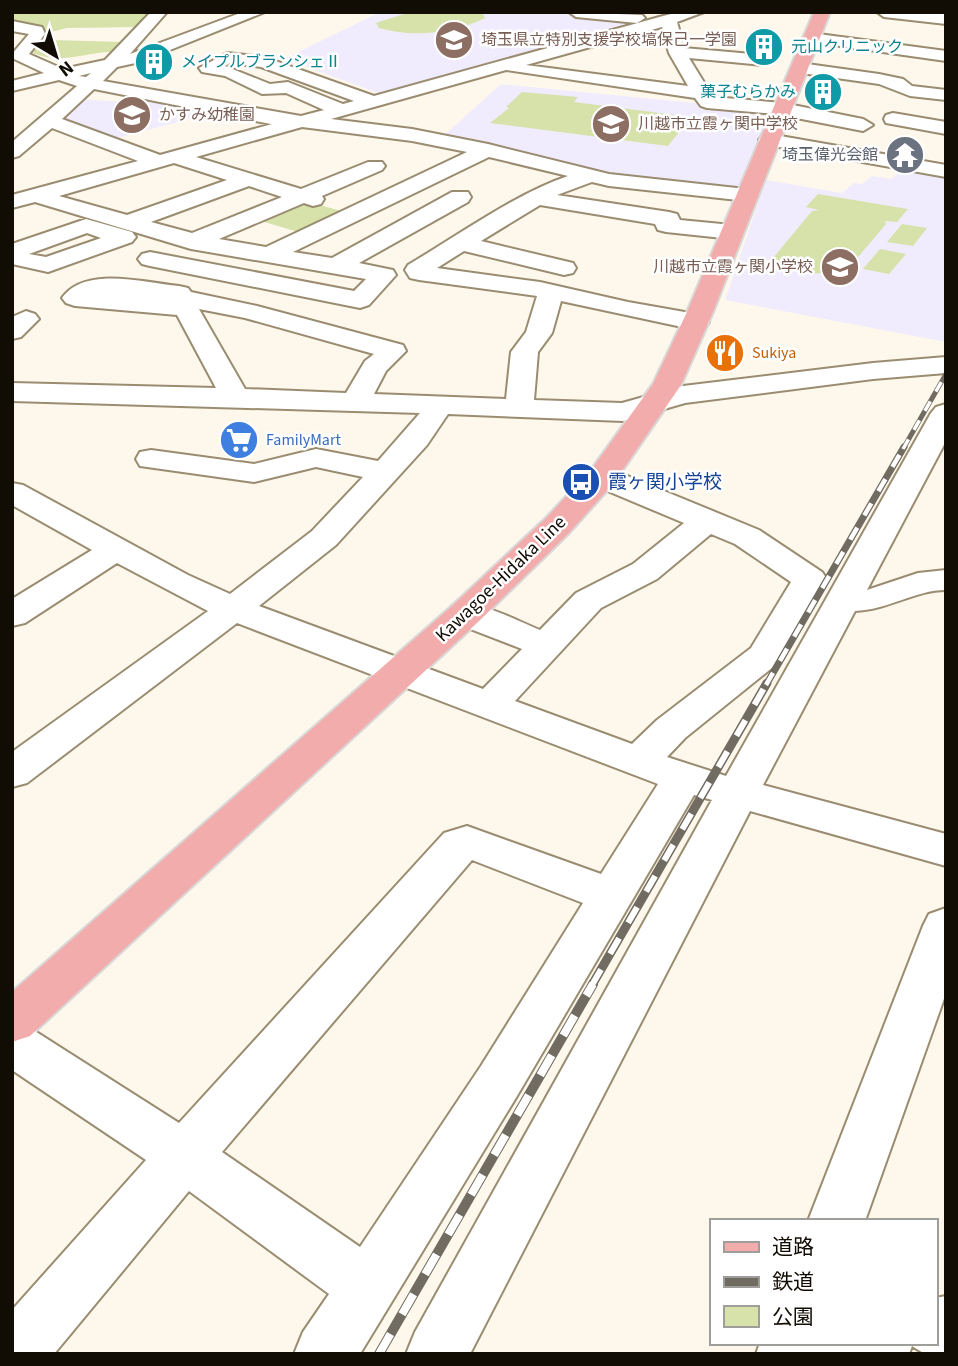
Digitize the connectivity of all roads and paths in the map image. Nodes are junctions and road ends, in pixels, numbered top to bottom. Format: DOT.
graph roads {
  1 [pos="160,12"];
  2 [pos="258,12"];
  3 [pos="576,12"];
  4 [pos="822,12"];
  5 [pos="884,12"];
  6 [pos="946,19"];
  7 [pos="665,20"];
  8 [pos="697,22"];
  9 [pos="12,26"];
  10 [pos="946,31"];
  11 [pos="811,38"];
  12 [pos="565,47"];
  13 [pos="677,52"];
  14 [pos="937,54"];
  15 [pos="535,55"];
  16 [pos="882,56"];
  17 [pos="763,60"];
  18 [pos="111,64"];
  19 [pos="497,65"];
  20 [pos="800,68"];
  21 [pos="60,75"];
  22 [pos="570,76"];
  23 [pos="902,76"];
  24 [pos="946,82"];
  25 [pos="88,83"];
  26 [pos="12,86"];
  27 [pos="551,87"];
  28 [pos="421,88"];
  29 [pos="700,93"];
  30 [pos="12,94"];
  31 [pos="946,95"];
  32 [pos="165,96"];
  33 [pos="74,97"];
  34 [pos="946,101"];
  35 [pos="375,102"];
  36 [pos="451,102"];
  37 [pos="791,102"];
  38 [pos="336,112"];
  39 [pos="892,119"];
  40 [pos="50,121"];
  41 [pos="922,124"];
  42 [pos="863,125"];
  43 [pos="946,128"];
  44 [pos="388,131"];
  45 [pos="247,137"];
  46 [pos="296,137"];
  47 [pos="769,140"];
  48 [pos="101,141"];
  49 [pos="488,150"];
  50 [pos="14,151"];
  51 [pos="64,151"];
  52 [pos="38,158"];
  53 [pos="257,158"];
  54 [pos="166,159"];
  55 [pos="298,169"];
  56 [pos="218,170"];
  57 [pos="946,171"];
  58 [pos="402,175"];
  59 [pos="592,175"];
  60 [pos="85,181"];
  61 [pos="254,181"];
  62 [pos="747,195"];
  63 [pos="304,196"];
  64 [pos="460,197"];
  65 [pos="24,199"];
  66 [pos="527,203"];
  67 [pos="169,207"];
  68 [pos="360,213"];
  69 [pos="128,222"];
  70 [pos="732,232"];
  71 [pos="194,241"];
  72 [pos="458,243"];
  73 [pos="269,254"];
  74 [pos="12,255"];
  75 [pos="48,265"];
  76 [pos="336,266"];
  77 [pos="564,268"];
  78 [pos="24,279"];
  79 [pos="551,291"];
  80 [pos="695,322"];
  81 [pos="946,365"];
  82 [pos="12,392"];
  83 [pos="236,397"];
  84 [pos="356,401"];
  85 [pos="654,404"];
  86 [pos="439,406"];
  87 [pos="519,409"];
  88 [pos="946,413"];
  89 [pos="151,459"];
  90 [pos="385,472"];
  91 [pos="602,477"];
  92 [pos="12,492"];
  93 [pos="707,519"];
  94 [pos="118,548"];
  95 [pos="946,580"];
  96 [pos="844,601"];
  97 [pos="233,609"];
  98 [pos="465,614"];
  99 [pos="12,615"];
  100 [pos="547,646"];
  101 [pos="401,673"];
  102 [pos="488,706"];
  103 [pos="638,762"];
  104 [pos="12,773"];
  105 [pos="683,778"];
  106 [pos="737,794"];
  107 [pos="946,850"];
  108 [pos="610,895"];
  109 [pos="946,926"];
  110 [pos="12,1022"];
  111 [pos="12,1043"];
  112 [pos="184,1156"];
  113 [pos="837,1219"];
  114 [pos="367,1287"];
  115 [pos="876,1345"];
  116 [pos="14,1354"];
  117 [pos="325,1354"];
  118 [pos="437,1354"];
  119 [pos="847,1354"];
  1 -- 18 [label="street"];
  2 -- 18 [label="street"];
  3 -- 7 [label="street"];
  4 -- 11 [label="main road, Kawagoe-Hidaka Line"];
  5 -- 6 [label="street"];
  7 -- 8 [label="street"];
  7 -- 12 [label="street"];
  7 -- 13 [label="street"];
  9 -- 21 [label="street"];
  10 -- 16 [label="street"];
  11 -- 16 [label="street"];
  11 -- 20 [label="main road, Kawagoe-Hidaka Line"];
  12 -- 15 [label="street"];
  12 -- 15 [label="street"];
  13 -- 17 [label="street"];
  13 -- 29 [label="street"];
  14 -- 16 [label="street"];
  14 -- 23 [label="street"];
  15 -- 19 [label="street"];
  16 -- 23 [label="street"];
  18 -- 21 [label="street"];
  18 -- 25 [label="street"];
  19 -- 22 [label="street"];
  19 -- 28 [label="street"];
  20 -- 23 [label="street"];
  20 -- 37 [label="main road, Kawagoe-Hidaka Line"];
  21 -- 25 [label="street"];
  21 -- 26 [label="street"];
  22 -- 27 [label="street"];
  22 -- 29 [label="street"];
  23 -- 24 [label="street"];
  23 -- 31 [label="street"];
  25 -- 32 [label="street"];
  25 -- 33 [label="street"];
  28 -- 35 [label="street"];
  28 -- 36 [label="street"];
  29 -- 37 [label="street"];
  30 -- 33 [label="street"];
  32 -- 33 [label="street"];
  32 -- 46 [label="street"];
  33 -- 40 [label="street"];
  34 -- 41 [label="street"];
  35 -- 38 [label="street"];
  35 -- 38 [label="street"];
  35 -- 38 [label="street"];
  37 -- 42 [label="street"];
  37 -- 47 [label="main road, Kawagoe-Hidaka Line"];
  38 -- 46 [label="street"];
  39 -- 41 [label="street"];
  40 -- 48 [label="street"];
  40 -- 50 [label="street"];
  41 -- 43 [label="street"];
  44 -- 46 [label="street"];
  44 -- 49 [label="street"];
  44 -- 58 [label="street"];
  45 -- 46 [label="street"];
  45 -- 46 [label="street"];
  45 -- 54 [label="street"];
  47 -- 57 [label="street"];
  47 -- 62 [label="main road, Kawagoe-Hidaka Line"];
  48 -- 51 [label="street"];
  48 -- 54 [label="street"];
  49 -- 58 [label="street"];
  49 -- 59 [label="street"];
  50 -- 52 [label="street"];
  53 -- 56 [label="street"];
  54 -- 56 [label="street"];
  54 -- 60 [label="street"];
  55 -- 61 [label="street"];
  56 -- 61 [label="street"];
  58 -- 63 [label="street"];
  58 -- 64 [label="street"];
  58 -- 68 [label="street"];
  59 -- 62 [label="street"];
  59 -- 66 [label="street"];
  60 -- 65 [label="street"];
  60 -- 67 [label="street"];
  61 -- 63 [label="street"];
  61 -- 67 [label="street"];
  62 -- 70 [label="main road, Kawagoe-Hidaka Line"];
  63 -- 68 [label="street"];
  63 -- 71 [label="street"];
  64 -- 66 [label="street"];
  64 -- 76 [label="street"];
  65 -- 69 [label="street"];
  66 -- 70 [label="street"];
  66 -- 72 [label="street"];
  67 -- 69 [label="street"];
  68 -- 73 [label="street"];
  69 -- 71 [label="street"];
  70 -- 80 [label="main road, Kawagoe-Hidaka Line"];
  71 -- 73 [label="street"];
  71 -- 76 [label="street"];
  72 -- 77 [label="street"];
  72 -- 79 [label="street"];
  73 -- 76 [label="street"];
  74 -- 75 [label="street"];
  74 -- 75 [label="street"];
  75 -- 78 [label="street"];
  79 -- 80 [label="street"];
  79 -- 87 [label="street"];
  80 -- 85 [label="main road, Kawagoe-Hidaka Line"];
  81 -- 85 [label="street"];
  82 -- 83 [label="street"];
  83 -- 84 [label="street"];
  83 -- 84 [label="street"];
  84 -- 86 [label="street"];
  85 -- 87 [label="street"];
  85 -- 91 [label="main road, Kawagoe-Hidaka Line"];
  86 -- 87 [label="street"];
  86 -- 90 [label="street"];
  88 -- 96 [label="street"];
  89 -- 90 [label="street"];
  90 -- 97 [label="street"];
  91 -- 93 [label="street"];
  91 -- 98 [label="main road, Kawagoe-Hidaka Line"];
  92 -- 94 [label="street"];
  93 -- 100 [label="street"];
  93 -- 103 [label="street"];
  94 -- 97 [label="street"];
  94 -- 99 [label="street"];
  95 -- 96 [label="street"];
  96 -- 106 [label="street"];
  97 -- 101 [label="street"];
  97 -- 104 [label="street"];
  98 -- 100 [label="street"];
  98 -- 101 [label="main road, Kawagoe-Hidaka Line"];
  100 -- 102 [label="street"];
  101 -- 102 [label="street"];
  101 -- 110 [label="main road, Kawagoe-Hidaka Line"];
  102 -- 103 [label="street"];
  103 -- 105 [label="street"];
  105 -- 106 [label="street"];
  105 -- 108 [label="street"];
  106 -- 107 [label="street"];
  106 -- 118 [label="street"];
  108 -- 112 [label="street"];
  108 -- 114 [label="street"];
  109 -- 113 [label="street"];
  111 -- 112 [label="street"];
  112 -- 114 [label="street"];
  112 -- 116 [label="street"];
  114 -- 117 [label="street"];
  115 -- 119 [label="street"];
}
